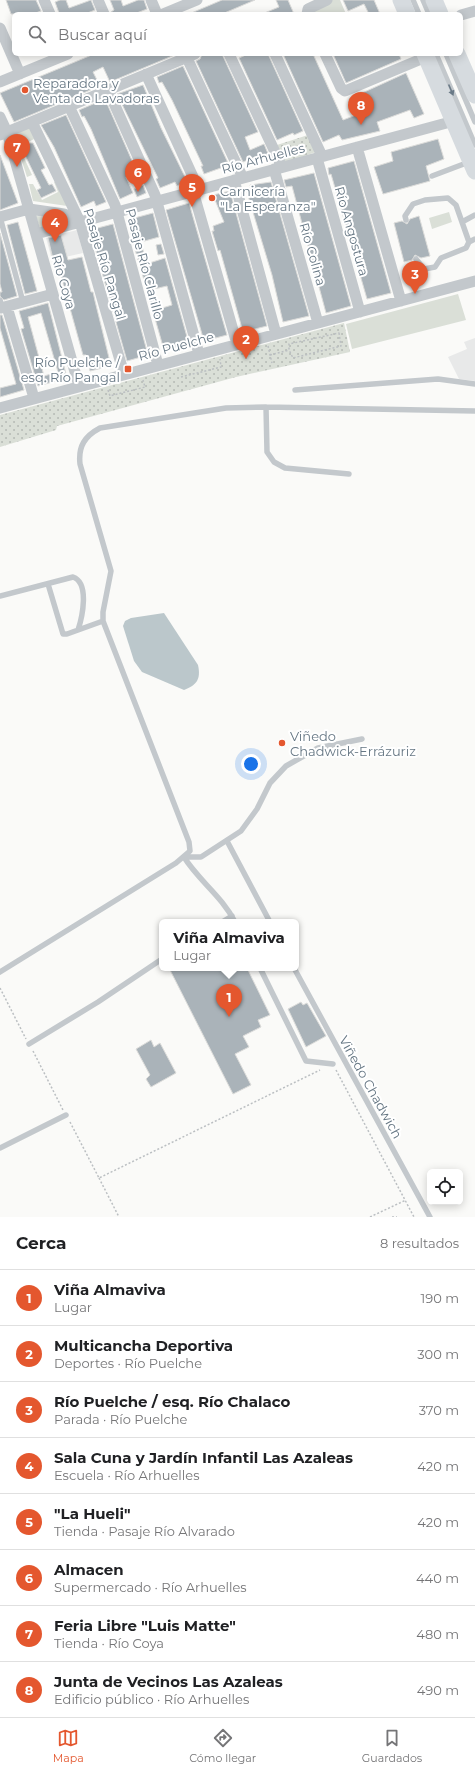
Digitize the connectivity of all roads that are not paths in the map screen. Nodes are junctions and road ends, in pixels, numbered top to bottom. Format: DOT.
graph roads {
  1 [pos="44,0"];
  2 [pos="98,0"];
  3 [pos="151,0"];
  4 [pos="197,0"];
  5 [pos="327,0"];
  6 [pos="401,0"];
  7 [pos="413,0"];
  8 [pos="423,0"];
  9 [pos="434,0"];
  10 [pos="475,11"];
  11 [pos="49,12"];
  12 [pos="103,12"];
  13 [pos="156,12"];
  14 [pos="168,12"];
  15 [pos="307,12"];
  16 [pos="406,12"];
  17 [pos="418,12"];
  18 [pos="428,12"];
  19 [pos="439,12"];
  20 [pos="463,14"];
  21 [pos="0,28"];
  22 [pos="12,56"];
  23 [pos="12,56"];
  24 [pos="62,56"];
  25 [pos="191,56"];
  26 [pos="231,56"];
  27 [pos="276,56"];
  28 [pos="326,56"];
  29 [pos="427,56"];
  30 [pos="429,56"];
  31 [pos="430,56"];
  32 [pos="447,56"];
  33 [pos="458,56"];
  34 [pos="20,74"];
  35 [pos="146,74"];
  36 [pos="0,82"];
  37 [pos="108,90"];
  38 [pos="475,95"];
  39 [pos="69,106"];
  40 [pos="0,117"];
  41 [pos="454,121"];
  42 [pos="32,122"];
  43 [pos="475,122"];
  44 [pos="4,134"];
  45 [pos="475,145"];
  46 [pos="357,147"];
  47 [pos="320,157"];
  48 [pos="473,166"];
  49 [pos="278,168"];
  50 [pos="432,176"];
  51 [pos="238,179"];
  52 [pos="196,190"];
  53 [pos="157,201"];
  54 [pos="29,209"];
  55 [pos="117,212"];
  56 [pos="475,215"];
  57 [pos="0,217"];
  58 [pos="406,220"];
  59 [pos="80,222"];
  60 [pos="462,222"];
  61 [pos="36,234"];
  62 [pos="475,239"];
  63 [pos="469,242"];
  64 [pos="416,259"];
  65 [pos="475,282"];
  66 [pos="52,294"];
  67 [pos="401,301"];
  68 [pos="23,302"];
  69 [pos="2,306"];
  70 [pos="360,312"];
  71 [pos="318,322"];
  72 [pos="276,334"];
  73 [pos="237,344"];
  74 [pos="199,354"];
  75 [pos="158,365"];
  76 [pos="124,374"];
  77 [pos="475,384"];
  78 [pos="79,386"];
  79 [pos="295,390"];
  80 [pos="34,398"];
  81 [pos="266,407"];
  82 [pos="0,408"];
  83 [pos="475,411"];
  84 [pos="349,474"];
  85 [pos="48,584"];
  86 [pos="0,596"];
  87 [pos="104,621"];
  88 [pos="78,630"];
  89 [pos="362,738"];
  90 [pos="227,841"];
  91 [pos="184,857"];
  92 [pos="232,916"];
  93 [pos="227,919"];
  94 [pos="234,919"];
  95 [pos="268,919"];
  96 [pos="159,961"];
  97 [pos="262,971"];
  98 [pos="296,971"];
  99 [pos="0,972"];
  100 [pos="29,1044"];
  101 [pos="333,1064"];
  102 [pos="66,1115"];
  103 [pos="0,1148"];
  104 [pos="430,1217"];
  1 -- 11 [label="street"];
  2 -- 12 [label="street"];
  3 -- 13 [label="street"];
  4 -- 14 [label="street"];
  5 -- 15 [label="street"];
  6 -- 16 [label="main road"];
  7 -- 17 [label="lane"];
  8 -- 18 [label="lane"];
  9 -- 19 [label="main road"];
  10 -- 20 [label="street"];
  21 -- 22 [label="street"];
  23 -- 34 [label="street"];
  24 -- 34 [label="street"];
  25 -- 35 [label="street"];
  25 -- 51 [label="street"];
  26 -- 49 [label="street, Río Colina"];
  27 -- 47 [label="street, Río Angostura"];
  28 -- 29 [label="street"];
  30 -- 41 [label="main road"];
  31 -- 45 [label="lane, one-way"];
  32 -- 43 [label="lane"];
  33 -- 38 [label="main road"];
  34 -- 36 [label="street"];
  35 -- 37 [label="street"];
  35 -- 52 [label="street"];
  37 -- 39 [label="street"];
  37 -- 53 [label="street"];
  39 -- 42 [label="street"];
  39 -- 55 [label="street, Pasaje Río Clarillo"];
  40 -- 44 [label="street, Río Coya"];
  41 -- 46 [label="street, Río Arhuelles"];
  41 -- 48 [label="main road"];
  42 -- 44 [label="street"];
  42 -- 59 [label="street, Pasaje Río Pangal"];
  44 -- 54 [label="street, Río Coya"];
  46 -- 47 [label="street, Río Arhuelles"];
  46 -- 67 [label="street"];
  47 -- 49 [label="street, Río Arhuelles"];
  47 -- 70 [label="street, Río Angostura"];
  48 -- 50 [label="lane"];
  49 -- 51 [label="street, Río Arhuelles"];
  49 -- 71 [label="street, Río Colina"];
  51 -- 52 [label="street, Río Arhuelles"];
  51 -- 72 [label="street"];
  52 -- 53 [label="street, Río Arhuelles"];
  52 -- 73 [label="street"];
  53 -- 55 [label="street, Río Arhuelles"];
  53 -- 74 [label="street"];
  54 -- 57 [label="street"];
  54 -- 59 [label="street"];
  54 -- 61 [label="street, Río Coya"];
  55 -- 59 [label="street, Río Arhuelles"];
  55 -- 75 [label="street, Pasaje Río Clarillo"];
  56 -- 60 [label="lane"];
  57 -- 68 [label="lane"];
  58 -- 60 [label="lane"];
  59 -- 61 [label="street, Río Arhuelles"];
  59 -- 76 [label="street, Pasaje Río Pangal"];
  60 -- 63 [label="lane"];
  61 -- 66 [label="street, Río Coya"];
  62 -- 63 [label="lane"];
  63 -- 64 [label="lane"];
  65 -- 67 [label="street, Río Puelche"];
  66 -- 68 [label="street"];
  66 -- 78 [label="street, Río Coya"];
  67 -- 70 [label="street, Río Puelche"];
  68 -- 69 [label="street"];
  69 -- 80 [label="street"];
  70 -- 71 [label="street, Río Puelche"];
  71 -- 72 [label="street, Río Puelche"];
  72 -- 73 [label="street, Río Puelche"];
  73 -- 74 [label="street, Río Puelche"];
  74 -- 75 [label="street, Río Puelche"];
  75 -- 76 [label="street, Río Puelche"];
  76 -- 78 [label="street, Río Puelche"];
  77 -- 79 [label="lane"];
  78 -- 80 [label="street, Río Puelche"];
  80 -- 82 [label="street, Río Puelche"];
  81 -- 83 [label="lane"];
  81 -- 84 [label="lane"];
  81 -- 87 [label="lane"];
  85 -- 86 [label="lane"];
  85 -- 88 [label="lane"];
  85 -- 88 [label="lane"];
  87 -- 88 [label="lane"];
  87 -- 91 [label="lane"];
  89 -- 90 [label="lane"];
  90 -- 91 [label="lane"];
  90 -- 95 [label="lane"];
  91 -- 92 [label="lane"];
  91 -- 99 [label="lane"];
  92 -- 93 [label="lane"];
  92 -- 94 [label="lane"];
  96 -- 100 [label="lane"];
  97 -- 101 [label="lane"];
  98 -- 104 [label="lane, Viñedo Chadwich"];
  102 -- 103 [label="lane"];
}
